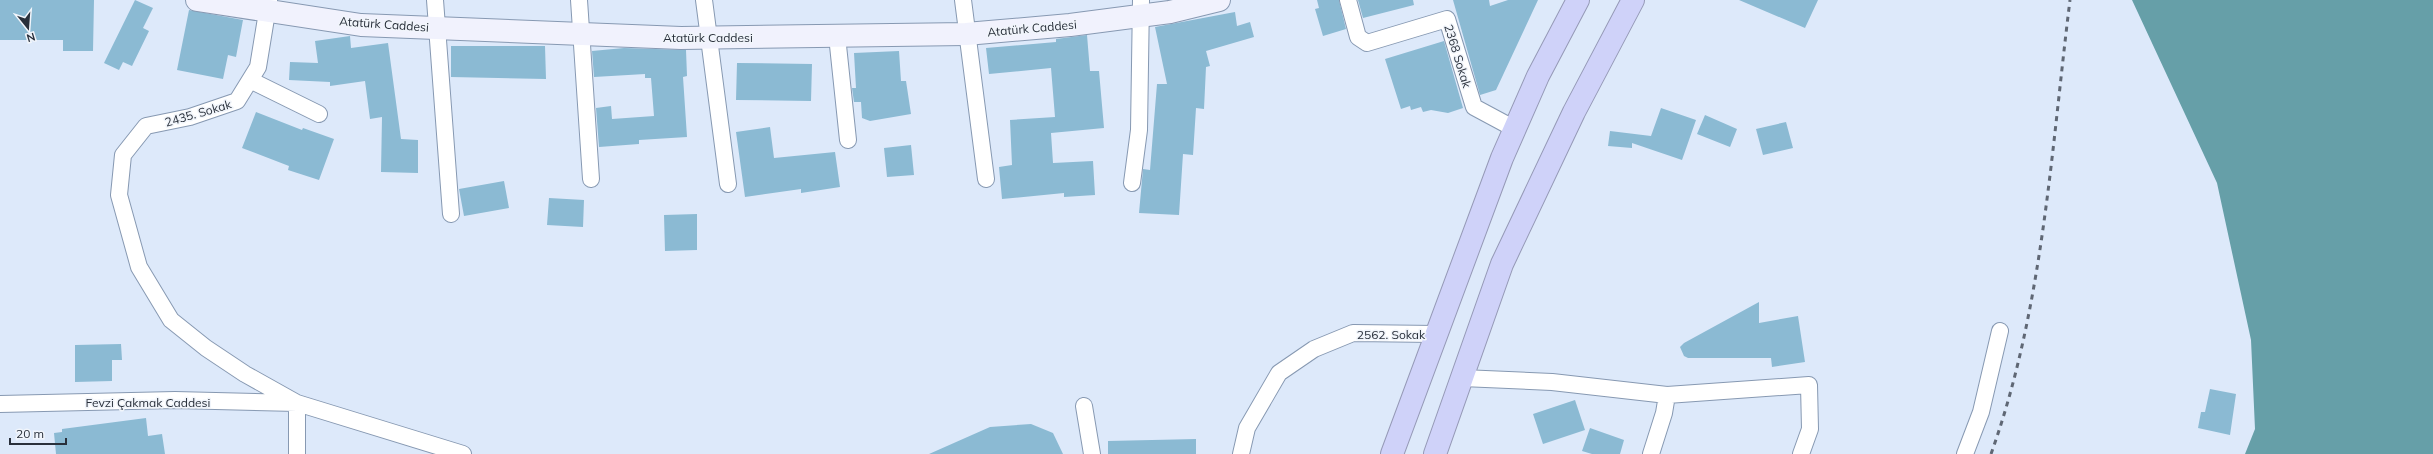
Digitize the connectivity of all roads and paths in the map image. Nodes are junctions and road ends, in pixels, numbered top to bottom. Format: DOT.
graph roads {
  1 [pos="197,0"];
  2 [pos="435,0"];
  3 [pos="579,0"];
  4 [pos="704,0"];
  5 [pos="964,0"];
  6 [pos="1219,0"];
  7 [pos="1348,0"];
  8 [pos="1578,0"];
  9 [pos="1633,0"];
  10 [pos="267,5"];
  11 [pos="1141,8"];
  12 [pos="438,28"];
  13 [pos="582,34"];
  14 [pos="966,34"];
  15 [pos="837,36"];
  16 [pos="708,37"];
  17 [pos="250,80"];
  18 [pos="319,114"];
  19 [pos="1515,129"];
  20 [pos="848,140"];
  21 [pos="123,155"];
  22 [pos="591,179"];
  23 [pos="986,179"];
  24 [pos="1132,183"];
  25 [pos="728,184"];
  26 [pos="451,214"];
  27 [pos="2000,331"];
  28 [pos="1436,334"];
  29 [pos="1462,378"];
  30 [pos="1667,395"];
  31 [pos="297,403"];
  32 [pos="0,404"];
  33 [pos="1084,406"];
  34 [pos="435,449"];
  35 [pos="297,454"];
  36 [pos="463,454"];
  37 [pos="1092,454"];
  38 [pos="1241,454"];
  39 [pos="1392,454"];
  40 [pos="1435,454"];
  41 [pos="1651,454"];
  42 [pos="1801,454"];
  43 [pos="1966,454"];
  1 -- 10 [label="street, Atatürk Caddesi"];
  2 -- 12 [label="street"];
  3 -- 13 [label="street"];
  4 -- 16 [label="street"];
  5 -- 14 [label="street"];
  6 -- 11 [label="street, Atatürk Caddesi"];
  7 -- 19 [label="street, 2368 Sokak"];
  8 -- 19 [label="highway"];
  9 -- 29 [label="highway"];
  10 -- 12 [label="street, Atatürk Caddesi"];
  10 -- 17 [label="street, 2435. Sokak"];
  11 -- 14 [label="street, Atatürk Caddesi"];
  11 -- 24 [label="street"];
  12 -- 13 [label="street, Atatürk Caddesi"];
  12 -- 26 [label="street"];
  13 -- 16 [label="street, Atatürk Caddesi"];
  13 -- 22 [label="street"];
  14 -- 15 [label="street, Atatürk Caddesi"];
  14 -- 23 [label="street"];
  15 -- 16 [label="street, Atatürk Caddesi"];
  15 -- 20 [label="street"];
  16 -- 25 [label="street"];
  17 -- 18 [label="street"];
  17 -- 21 [label="street, 2435. Sokak"];
  19 -- 28 [label="highway"];
  21 -- 31 [label="street, Fevzi Çakmak Caddesi"];
  27 -- 43 [label="street"];
  28 -- 38 [label="street, 2562. Sokak"];
  28 -- 39 [label="highway"];
  29 -- 30 [label="street"];
  29 -- 40 [label="highway"];
  30 -- 41 [label="street"];
  30 -- 42 [label="street"];
  31 -- 32 [label="street, Fevzi Çakmak Caddesi"];
  31 -- 34 [label="street, Fevzi Çakmak Caddesi"];
  31 -- 35 [label="street"];
  33 -- 37 [label="street"];
  34 -- 36 [label="street, Fevzi Çakmak Caddesi"];
}
